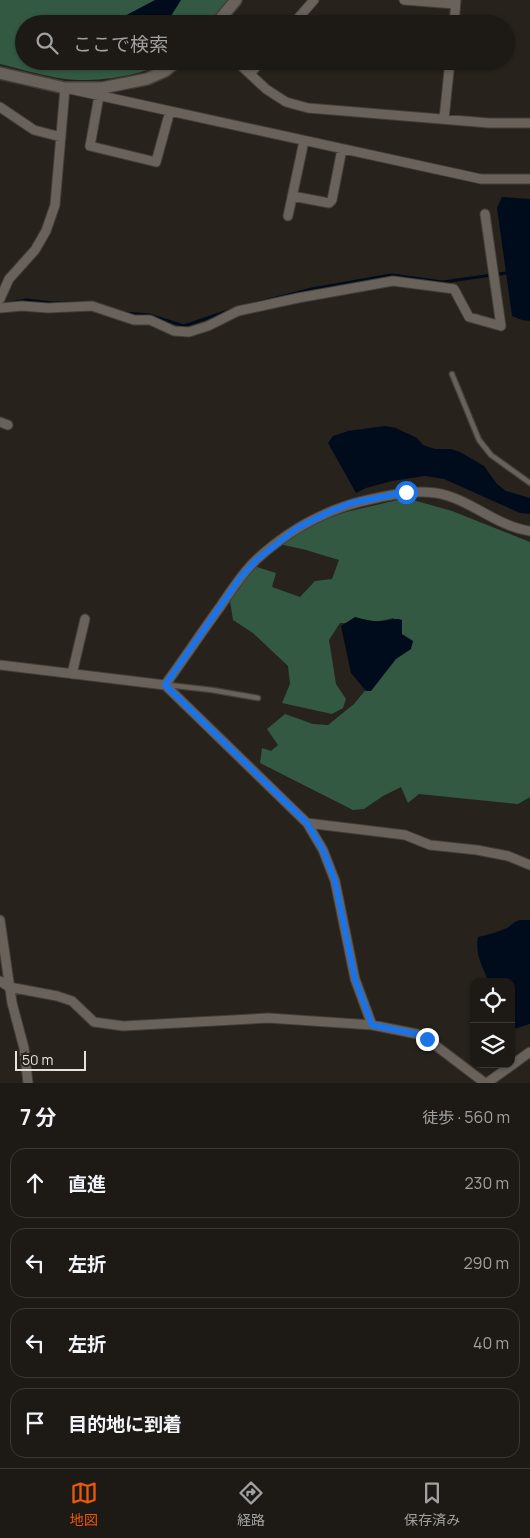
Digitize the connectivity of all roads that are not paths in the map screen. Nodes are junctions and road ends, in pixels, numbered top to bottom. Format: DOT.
graph roads {
  1 [pos="236,0"];
  2 [pos="314,0"];
  3 [pos="404,0"];
  4 [pos="456,2"];
  5 [pos="224,15"];
  6 [pos="301,15"];
  7 [pos="455,15"];
  8 [pos="167,70"];
  9 [pos="246,70"];
  10 [pos="253,70"];
  11 [pos="449,70"];
  12 [pos="0,73"];
  13 [pos="250,74"];
  14 [pos="65,88"];
  15 [pos="99,96"];
  16 [pos="0,107"];
  17 [pos="170,111"];
  18 [pos="444,119"];
  19 [pos="530,123"];
  20 [pos="60,137"];
  21 [pos="304,141"];
  22 [pos="342,149"];
  23 [pos="530,179"];
  24 [pos="292,196"];
  25 [pos="485,214"];
  26 [pos="288,216"];
  27 [pos="0,299"];
  28 [pos="0,308"];
  29 [pos="452,374"];
  30 [pos="530,483"];
  31 [pos="530,531"];
  32 [pos="84,618"];
  33 [pos="0,665"];
  34 [pos="72,674"];
  35 [pos="165,685"];
  36 [pos="258,698"];
  37 [pos="307,823"];
  38 [pos="530,865"];
  39 [pos="0,920"];
  40 [pos="0,981"];
  41 [pos="9,987"];
  42 [pos="372,1025"];
  43 [pos="530,1052"];
  44 [pos="28,1083"];
  45 [pos="486,1083"];
  1 -- 5 [label="street"];
  2 -- 6 [label="street"];
  3 -- 4 [label="street"];
  4 -- 7 [label="street"];
  8 -- 14 [label="street"];
  9 -- 13 [label="street"];
  10 -- 13 [label="street"];
  11 -- 18 [label="street"];
  12 -- 14 [label="street"];
  13 -- 18 [label="street"];
  14 -- 15 [label="street"];
  14 -- 20 [label="street"];
  15 -- 17 [label="street"];
  15 -- 17 [label="street"];
  16 -- 20 [label="street"];
  17 -- 21 [label="street"];
  18 -- 19 [label="street"];
  20 -- 27 [label="street"];
  21 -- 22 [label="street"];
  21 -- 24 [label="street"];
  22 -- 23 [label="street"];
  22 -- 24 [label="street"];
  24 -- 26 [label="street"];
  25 -- 28 [label="street"];
  29 -- 30 [label="lane"];
  31 -- 35 [label="street"];
  32 -- 34 [label="street"];
  33 -- 34 [label="street"];
  34 -- 35 [label="street"];
  35 -- 36 [label="lane"];
  35 -- 37 [label="street"];
  37 -- 38 [label="street"];
  37 -- 42 [label="street"];
  39 -- 41 [label="street"];
  40 -- 41 [label="street"];
  41 -- 42 [label="street"];
  41 -- 44 [label="street"];
  42 -- 45 [label="street"];
  43 -- 45 [label="street"];
}
